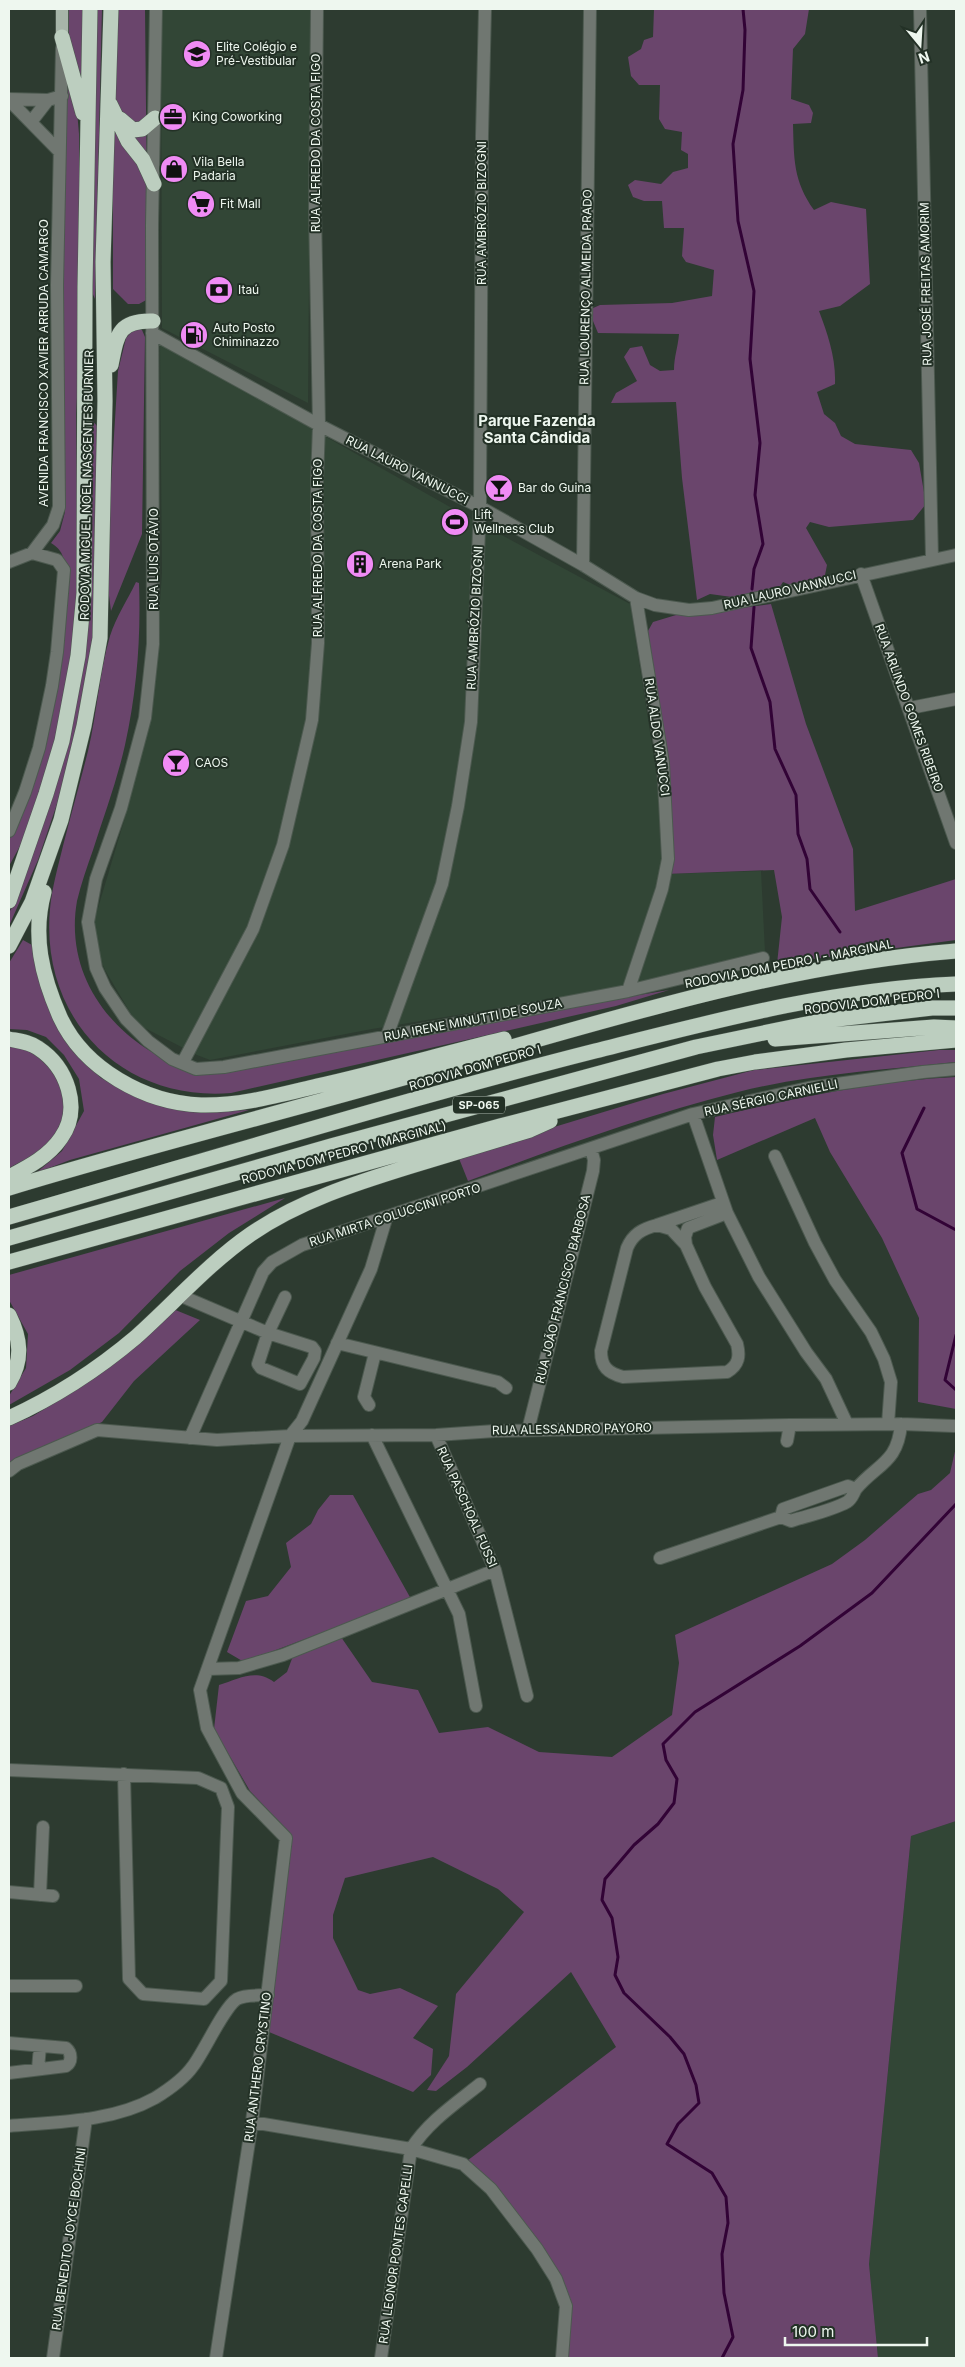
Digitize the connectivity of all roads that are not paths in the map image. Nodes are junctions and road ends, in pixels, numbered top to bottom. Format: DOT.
graph roads {
  1 [pos="62,9"];
  2 [pos="90,9"];
  3 [pos="111,9"];
  4 [pos="156,9"];
  5 [pos="317,9"];
  6 [pos="485,9"];
  7 [pos="590,9"];
  8 [pos="920,9"];
  9 [pos="62,37"];
  10 [pos="62,96"];
  11 [pos="9,100"];
  12 [pos="48,100"];
  13 [pos="113,109"];
  14 [pos="154,118"];
  15 [pos="31,122"];
  16 [pos="87,128"];
  17 [pos="59,151"];
  18 [pos="154,184"];
  19 [pos="153,326"];
  20 [pos="105,401"];
  21 [pos="319,425"];
  22 [pos="480,507"];
  23 [pos="32,553"];
  24 [pos="956,555"];
  25 [pos="932,559"];
  26 [pos="9,562"];
  27 [pos="583,565"];
  28 [pos="861,574"];
  29 [pos="636,598"];
  30 [pos="956,699"];
  31 [pos="910,708"];
  32 [pos="61,820"];
  33 [pos="9,831"];
  34 [pos="956,843"];
  35 [pos="26,854"];
  36 [pos="9,873"];
  37 [pos="9,901"];
  38 [pos="9,946"];
  39 [pos="956,951"];
  40 [pos="956,957"];
  41 [pos="763,958"];
  42 [pos="876,959"];
  43 [pos="956,984"];
  44 [pos="628,991"];
  45 [pos="956,1008"];
  46 [pos="628,1014"];
  47 [pos="956,1028"];
  48 [pos="387,1036"];
  49 [pos="9,1040"];
  50 [pos="956,1040"];
  51 [pos="696,1047"];
  52 [pos="183,1062"];
  53 [pos="956,1069"];
  54 [pos="599,1101"];
  55 [pos="693,1114"];
  56 [pos="591,1148"];
  57 [pos="775,1156"];
  58 [pos="9,1177"];
  59 [pos="9,1188"];
  60 [pos="725,1208"];
  61 [pos="9,1217"];
  62 [pos="386,1218"];
  63 [pos="657,1225"];
  64 [pos="9,1238"];
  65 [pos="686,1245"];
  66 [pos="9,1262"];
  67 [pos="179,1295"];
  68 [pos="285,1297"];
  69 [pos="9,1315"];
  70 [pos="242,1321"];
  71 [pos="268,1333"];
  72 [pos="337,1343"];
  73 [pos="375,1353"];
  74 [pos="9,1383"];
  75 [pos="506,1388"];
  76 [pos="369,1405"];
  77 [pos="9,1418"];
  78 [pos="790,1424"];
  79 [pos="847,1424"];
  80 [pos="888,1424"];
  81 [pos="902,1424"];
  82 [pos="954,1426"];
  83 [pos="528,1430"];
  84 [pos="372,1435"];
  85 [pos="436,1435"];
  86 [pos="290,1436"];
  87 [pos="190,1438"];
  88 [pos="787,1441"];
  89 [pos="9,1471"];
  90 [pos="660,1558"];
  91 [pos="495,1570"];
  92 [pos="447,1590"];
  93 [pos="208,1669"];
  94 [pos="527,1696"];
  95 [pos="476,1706"];
  96 [pos="9,1770"];
  97 [pos="124,1774"];
  98 [pos="44,1827"];
  99 [pos="9,1892"];
  100 [pos="9,1986"];
  101 [pos="76,1986"];
  102 [pos="268,1995"];
  103 [pos="9,2043"];
  104 [pos="40,2046"];
  105 [pos="38,2070"];
  106 [pos="9,2073"];
  107 [pos="480,2084"];
  108 [pos="86,2119"];
  109 [pos="252,2122"];
  110 [pos="9,2126"];
  111 [pos="412,2149"];
  112 [pos="52,2358"];
  113 [pos="216,2358"];
  114 [pos="381,2358"];
  115 [pos="562,2358"];
  1 -- 9 [label="main road, AVENIDA FRANCISCO XAVIER ARRUDA CAMARGO"];
  2 -- 16 [label="highway, RODOVIA MIGUEL NOEL NASCENTES BURNIER"];
  3 -- 13 [label="highway, RODOVIA MIGUEL NOEL NASCENTES BURNIER"];
  4 -- 14 [label="street, RUA LUIS OTÁVIO"];
  5 -- 21 [label="street, RUA ALFREDO DA COSTA FIGO"];
  6 -- 22 [label="street, RUA AMBRÓZIO BIZOGNI"];
  7 -- 27 [label="street, RUA LOURENÇO ALMEIDA PRADO"];
  8 -- 25 [label="street, RUA JOSÉ FREITAS AMORIM"];
  9 -- 10 [label="street, AVENIDA FRANCISCO XAVIER ARRUDA CAMARGO"];
  9 -- 16 [label="highway"];
  10 -- 12 [label="street"];
  10 -- 17 [label="street, AVENIDA FRANCISCO XAVIER ARRUDA CAMARGO"];
  11 -- 12 [label="street"];
  11 -- 15 [label="street"];
  12 -- 15 [label="street"];
  13 -- 14 [label="highway"];
  13 -- 18 [label="highway"];
  13 -- 20 [label="highway, RODOVIA MIGUEL NOEL NASCENTES BURNIER"];
  14 -- 18 [label="street, RUA LUIS OTÁVIO"];
  15 -- 17 [label="street"];
  16 -- 35 [label="highway, RODOVIA MIGUEL NOEL NASCENTES BURNIER"];
  17 -- 23 [label="street, AVENIDA FRANCISCO XAVIER ARRUDA CAMARGO"];
  18 -- 19 [label="street, RUA LUIS OTÁVIO"];
  19 -- 20 [label="highway"];
  19 -- 21 [label="street, RUA LAURO VANNUCCI"];
  19 -- 52 [label="street, RUA LUIS OTÁVIO"];
  20 -- 32 [label="highway, RODOVIA MIGUEL NOEL NASCENTES BURNIER"];
  21 -- 22 [label="street, RUA LAURO VANNUCCI"];
  21 -- 52 [label="street, RUA ALFREDO DA COSTA FIGO"];
  22 -- 27 [label="street, RUA LAURO VANNUCCI"];
  22 -- 48 [label="street, RUA AMBRÓZIO BIZOGNI"];
  23 -- 26 [label="street"];
  23 -- 33 [label="street"];
  24 -- 25 [label="street, RUA LAURO VANNUCCI"];
  25 -- 28 [label="street, RUA LAURO VANNUCCI"];
  27 -- 29 [label="street, RUA LAURO VANNUCCI"];
  28 -- 29 [label="street, RUA LAURO VANNUCCI"];
  28 -- 31 [label="street, RUA ARLINDO GOMES RIBEIRO"];
  29 -- 44 [label="street, RUA ALDO VANUCCI"];
  30 -- 31 [label="street"];
  31 -- 34 [label="street, RUA ARLINDO GOMES RIBEIRO"];
  32 -- 38 [label="highway, RODOVIA MIGUEL NOEL NASCENTES BURNIER"];
  32 -- 46 [label="highway"];
  35 -- 36 [label="highway"];
  35 -- 37 [label="highway, RODOVIA MIGUEL NOEL NASCENTES BURNIER"];
  39 -- 42 [label="highway, RODOVIA DOM PEDRO I - MARGINAL"];
  40 -- 42 [label="highway"];
  41 -- 44 [label="street, RUA IRENE MINUTTI DE SOUZA"];
  42 -- 46 [label="highway, RODOVIA DOM PEDRO I - MARGINAL"];
  43 -- 61 [label="highway, RODOVIA DOM PEDRO I / SP-065"];
  44 -- 48 [label="street, RUA IRENE MINUTTI DE SOUZA"];
  45 -- 51 [label="highway, RODOVIA DOM PEDRO I / SP-065"];
  46 -- 59 [label="highway"];
  47 -- 51 [label="highway"];
  48 -- 52 [label="street, RUA IRENE MINUTTI DE SOUZA"];
  49 -- 58 [label="highway"];
  50 -- 54 [label="highway, RODOVIA DOM PEDRO I (MARGINAL) / SP-065"];
  51 -- 64 [label="highway, RODOVIA DOM PEDRO I / SP-065"];
  53 -- 55 [label="street, RUA SÉRGIO CARNIELLI"];
  54 -- 66 [label="highway, RODOVIA DOM PEDRO I (MARGINAL) / SP-065"];
  54 -- 67 [label="highway"];
  55 -- 56 [label="street, RUA SÉRGIO CARNIELLI"];
  55 -- 60 [label="street"];
  56 -- 62 [label="street, RUA MIRTA COLUCCINI PORTO"];
  56 -- 83 [label="street, RUA JOÃO FRANCISCO BARBOSA"];
  57 -- 80 [label="street"];
  60 -- 63 [label="street"];
  60 -- 65 [label="street"];
  60 -- 79 [label="street"];
  62 -- 70 [label="street, RUA MIRTA COLUCCINI PORTO"];
  62 -- 72 [label="street"];
  63 -- 65 [label="street"];
  63 -- 65 [label="street"];
  67 -- 70 [label="street"];
  67 -- 77 [label="highway"];
  68 -- 71 [label="street"];
  69 -- 74 [label="highway"];
  70 -- 71 [label="street"];
  70 -- 87 [label="street, RUA MIRTA COLUCCINI PORTO"];
  71 -- 71 [label="street"];
  72 -- 73 [label="street"];
  72 -- 86 [label="street"];
  73 -- 75 [label="street"];
  73 -- 76 [label="street"];
  78 -- 79 [label="street, RUA ALESSANDRO PAYORO"];
  78 -- 83 [label="street, RUA ALESSANDRO PAYORO"];
  78 -- 88 [label="street"];
  79 -- 80 [label="street, RUA ALESSANDRO PAYORO"];
  80 -- 81 [label="street, RUA ALESSANDRO PAYORO"];
  81 -- 82 [label="street, RUA ALESSANDRO PAYORO"];
  81 -- 90 [label="street"];
  83 -- 85 [label="street, RUA ALESSANDRO PAYORO"];
  84 -- 85 [label="street, RUA ALESSANDRO PAYORO"];
  84 -- 86 [label="street, RUA ALESSANDRO PAYORO"];
  84 -- 92 [label="street"];
  85 -- 91 [label="street, RUA PASCHOAL FUSSI"];
  86 -- 87 [label="street, RUA ALESSANDRO PAYORO"];
  86 -- 93 [label="street"];
  87 -- 89 [label="street, RUA ALESSANDRO PAYORO"];
  91 -- 92 [label="street"];
  91 -- 94 [label="street, RUA PASCHOAL FUSSI"];
  92 -- 93 [label="street"];
  92 -- 95 [label="street"];
  93 -- 102 [label="street, RUA ANTHERO CRYSTINO"];
  96 -- 97 [label="street"];
  97 -- 97 [label="street"];
  98 -- 99 [label="street"];
  100 -- 101 [label="street"];
  102 -- 108 [label="street"];
  102 -- 109 [label="street, RUA ANTHERO CRYSTINO"];
  103 -- 104 [label="street"];
  104 -- 105 [label="street"];
  104 -- 105 [label="street"];
  105 -- 106 [label="street"];
  107 -- 111 [label="street"];
  108 -- 110 [label="street"];
  108 -- 112 [label="street, RUA BENEDITO JOYCE BOCHINI"];
  109 -- 111 [label="street"];
  109 -- 113 [label="street, RUA ANTHERO CRYSTINO"];
  111 -- 114 [label="street, RUA LEONOR PONTES CAPELLI"];
  111 -- 115 [label="street"];
}
